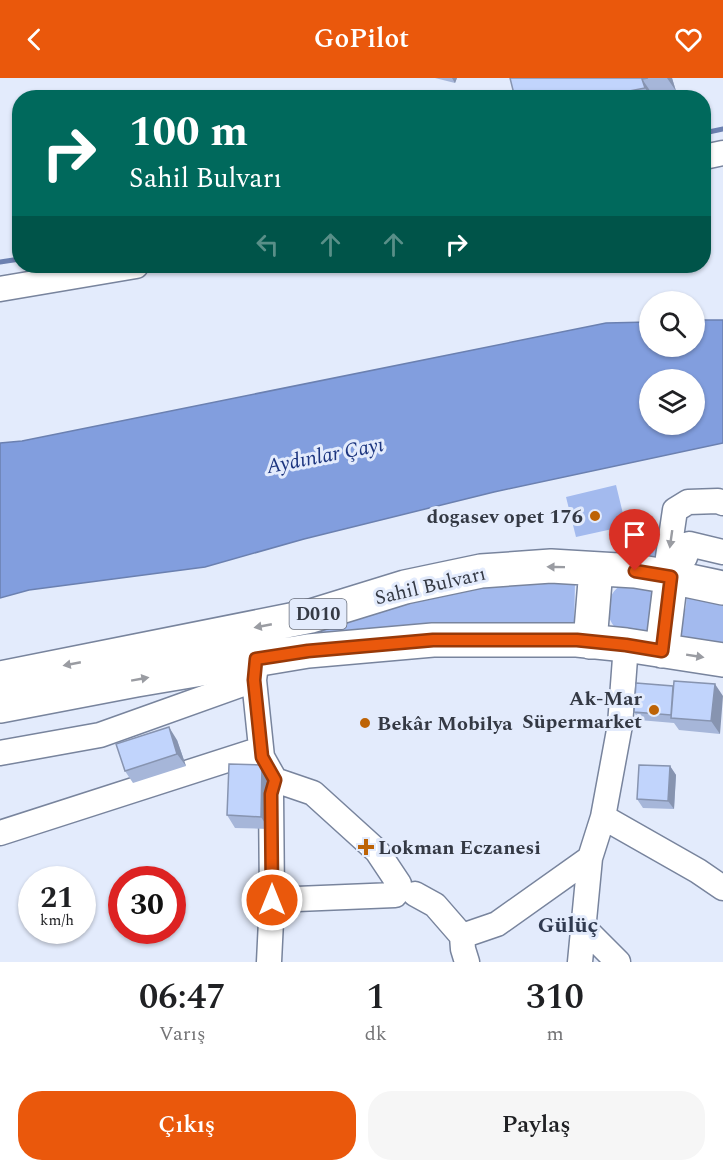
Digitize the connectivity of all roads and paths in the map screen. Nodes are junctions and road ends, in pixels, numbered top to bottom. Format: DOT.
graph roads {
  1 [pos="95,273"];
  2 [pos="0,289"];
  3 [pos="723,503"];
  4 [pos="723,552"];
  5 [pos="596,569"];
  6 [pos="671,577"];
  7 [pos="723,588"];
  8 [pos="590,642"];
  9 [pos="626,645"];
  10 [pos="662,651"];
  11 [pos="723,660"];
  12 [pos="255,669"];
  13 [pos="0,678"];
  14 [pos="0,706"];
  15 [pos="261,749"];
  16 [pos="0,753"];
  17 [pos="275,780"];
  18 [pos="603,817"];
  19 [pos="0,833"];
  20 [pos="590,858"];
  21 [pos="723,888"];
  22 [pos="415,894"];
  23 [pos="272,900"];
  24 [pos="584,928"];
  25 [pos="462,936"];
  26 [pos="269,962"];
  27 [pos="467,962"];
  28 [pos="580,962"];
  29 [pos="618,962"];
  1 -- 2 [label="street"];
  3 -- 6 [label="street, one-way"];
  4 -- 6 [label="street"];
  5 -- 6 [label="highway, Sahil Bulvarı / D010"];
  5 -- 8 [label="highway"];
  5 -- 13 [label="highway, Sahil Bulvarı / D010, one-way"];
  6 -- 7 [label="highway, Sahil Bulvarı / D010"];
  6 -- 10 [label="highway"];
  8 -- 9 [label="highway, D010"];
  8 -- 12 [label="highway, D010"];
  9 -- 10 [label="highway, D010"];
  9 -- 18 [label="street"];
  10 -- 11 [label="highway, D010, one-way"];
  14 -- 12 [label="highway, D010, one-way"];
  12 -- 15 [label="street"];
  12 -- 16 [label="street"];
  15 -- 17 [label="street"];
  15 -- 19 [label="street"];
  17 -- 23 [label="street"];
  17 -- 23 [label="street"];
  18 -- 20 [label="street"];
  18 -- 21 [label="street"];
  20 -- 24 [label="street"];
  20 -- 25 [label="street"];
  22 -- 25 [label="street"];
  23 -- 26 [label="street"];
  24 -- 28 [label="street"];
  24 -- 29 [label="street"];
  25 -- 27 [label="street"];
}
